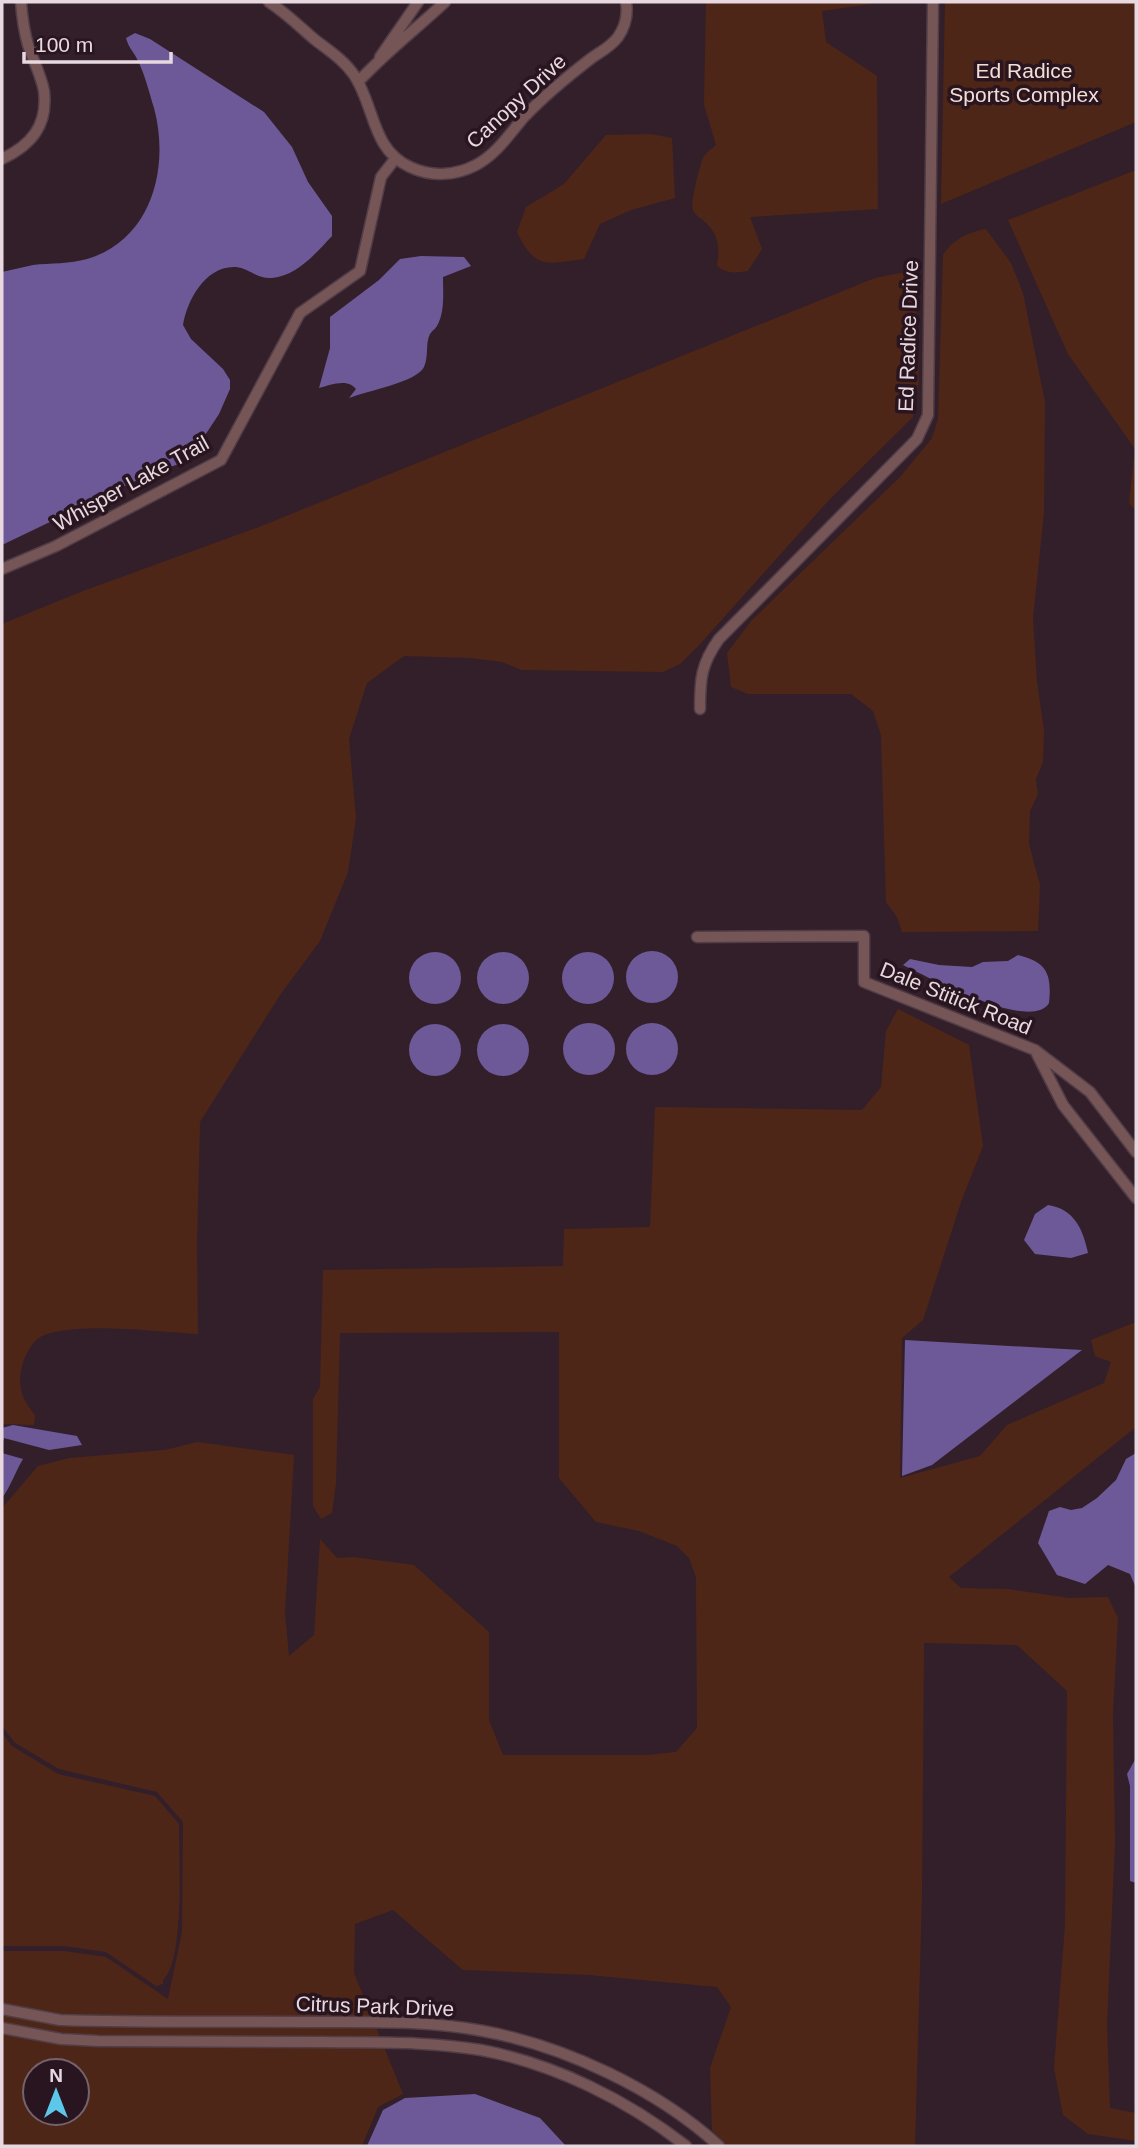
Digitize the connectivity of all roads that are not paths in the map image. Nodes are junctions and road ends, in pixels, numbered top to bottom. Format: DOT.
graph roads {
  1 [pos="21,2"];
  2 [pos="270,2"];
  3 [pos="418,2"];
  4 [pos="445,2"];
  5 [pos="626,2"];
  6 [pos="933,2"];
  7 [pos="379,60"];
  8 [pos="358,82"];
  9 [pos="2,159"];
  10 [pos="395,159"];
  11 [pos="2,569"];
  12 [pos="700,709"];
  13 [pos="696,937"];
  14 [pos="1035,1050"];
  15 [pos="1136,1153"];
  16 [pos="1136,1198"];
  17 [pos="2,2009"];
  18 [pos="301,2022"];
  19 [pos="2,2028"];
  20 [pos="300,2042"];
  21 [pos="686,2146"];
  22 [pos="719,2146"];
  1 -- 9 [label="street"];
  2 -- 8 [label="street"];
  3 -- 7 [label="street"];
  4 -- 7 [label="street"];
  5 -- 10 [label="street, Canopy Drive"];
  6 -- 12 [label="street, Ed Radice Drive"];
  7 -- 8 [label="street"];
  8 -- 10 [label="street"];
  10 -- 11 [label="street, Whisper Lake Trail"];
  13 -- 14 [label="street, Dale Stitick Road"];
  14 -- 15 [label="street, Dale Stitick Road"];
  14 -- 16 [label="street, Dale Stitick Road"];
  17 -- 18 [label="street, Citrus Park Drive"];
  18 -- 20 [label="street"];
  18 -- 22 [label="street, Citrus Park Drive"];
  19 -- 20 [label="street, Citrus Park Drive"];
  20 -- 21 [label="street, Citrus Park Drive"];
}
